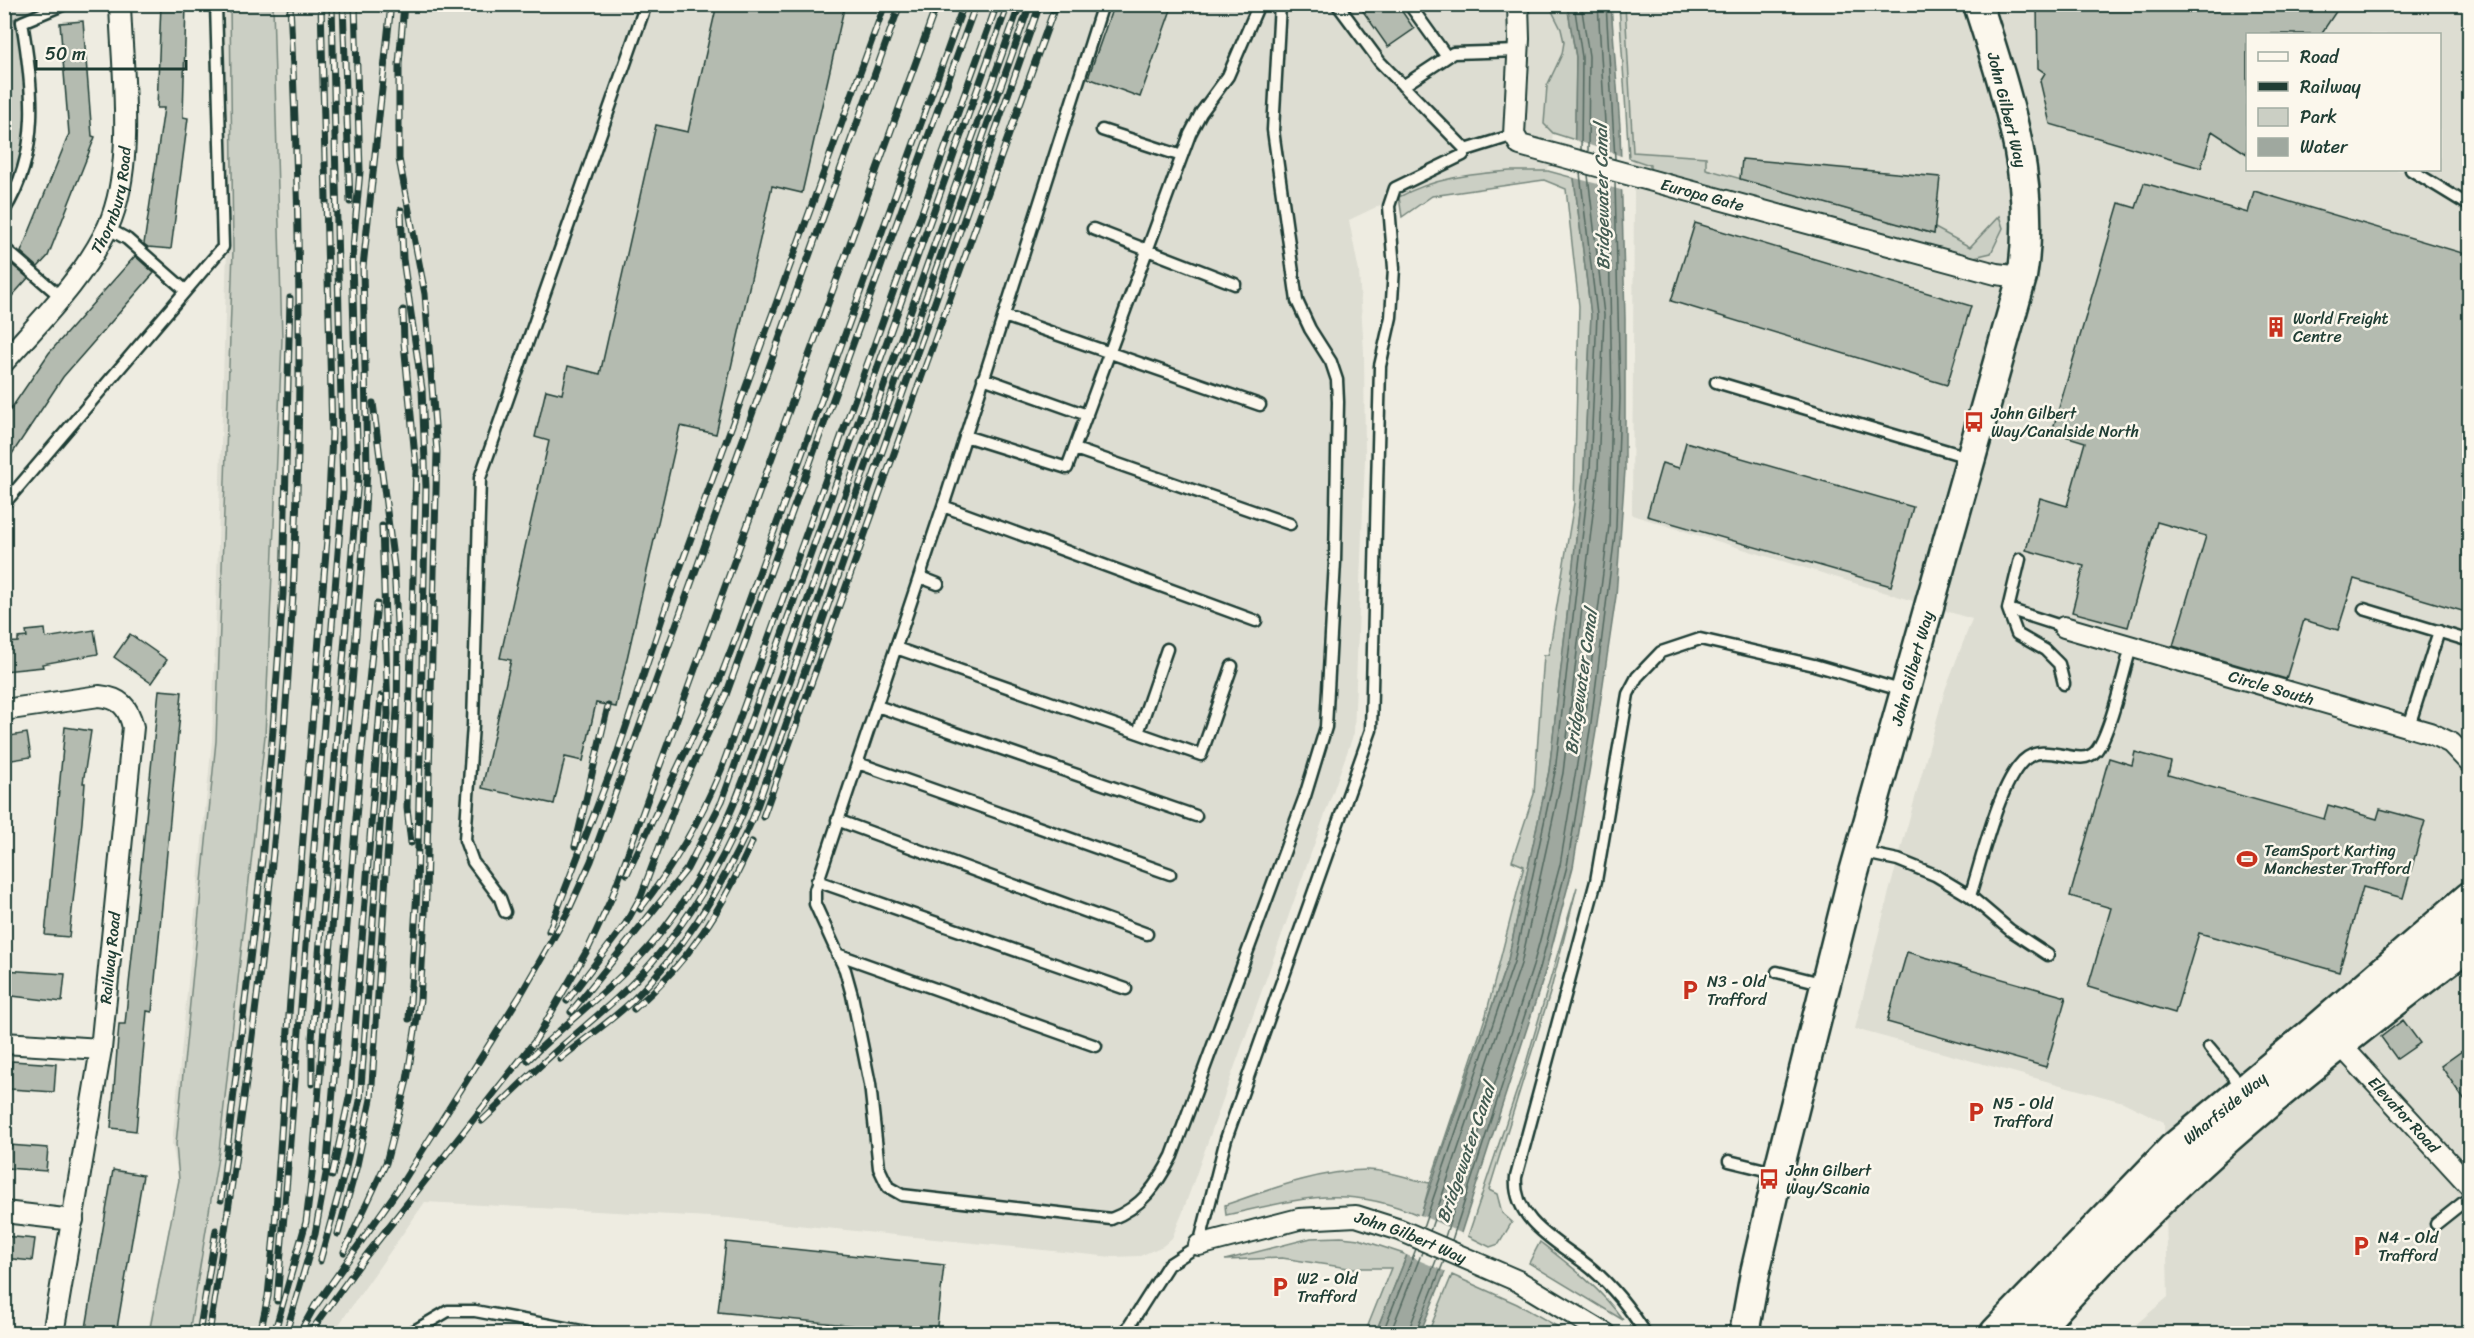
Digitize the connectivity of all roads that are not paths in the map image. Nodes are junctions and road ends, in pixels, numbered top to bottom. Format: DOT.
graph roads {
  1 [pos="65,4"];
  2 [pos="120,4"];
  3 [pos="216,4"];
  4 [pos="646,4"];
  5 [pos="1103,4"];
  6 [pos="1259,4"];
  7 [pos="1280,4"];
  8 [pos="1337,4"];
  9 [pos="1409,4"];
  10 [pos="1518,4"];
  11 [pos="1978,4"];
  12 [pos="1519,51"];
  13 [pos="1447,57"];
  14 [pos="1403,86"];
  15 [pos="1102,130"];
  16 [pos="1514,135"];
  17 [pos="1466,150"];
  18 [pos="1182,156"];
  19 [pos="2414,171"];
  20 [pos="2469,207"];
  21 [pos="4,211"];
  22 [pos="107,228"];
  23 [pos="1093,229"];
  24 [pos="4,248"];
  25 [pos="1148,249"];
  26 [pos="2022,277"];
  27 [pos="1235,284"];
  28 [pos="185,290"];
  29 [pos="62,297"];
  30 [pos="1004,316"];
  31 [pos="1110,352"];
  32 [pos="4,362"];
  33 [pos="983,378"];
  34 [pos="1716,382"];
  35 [pos="1260,405"];
  36 [pos="1087,415"];
  37 [pos="965,436"];
  38 [pos="1075,449"];
  39 [pos="1971,458"];
  40 [pos="4,504"];
  41 [pos="943,506"];
  42 [pos="1290,525"];
  43 [pos="2020,559"];
  44 [pos="920,577"];
  45 [pos="938,585"];
  46 [pos="2008,609"];
  47 [pos="2364,609"];
  48 [pos="1256,621"];
  49 [pos="2064,627"];
  50 [pos="2439,631"];
  51 [pos="2469,641"];
  52 [pos="2131,647"];
  53 [pos="896,648"];
  54 [pos="1167,649"];
  55 [pos="1232,666"];
  56 [pos="2064,684"];
  57 [pos="1905,692"];
  58 [pos="877,706"];
  59 [pos="4,710"];
  60 [pos="2409,726"];
  61 [pos="1138,733"];
  62 [pos="858,763"];
  63 [pos="2469,763"];
  64 [pos="1196,816"];
  65 [pos="837,820"];
  66 [pos="1860,852"];
  67 [pos="1170,874"];
  68 [pos="817,881"];
  69 [pos="1970,896"];
  70 [pos="2469,899"];
  71 [pos="505,912"];
  72 [pos="1147,934"];
  73 [pos="2469,941"];
  74 [pos="837,954"];
  75 [pos="2048,955"];
  76 [pos="1777,972"];
  77 [pos="1826,984"];
  78 [pos="1126,989"];
  79 [pos="2338,1042"];
  80 [pos="4,1043"];
  81 [pos="1096,1046"];
  82 [pos="2209,1047"];
  83 [pos="101,1050"];
  84 [pos="2245,1089"];
  85 [pos="1729,1161"];
  86 [pos="1778,1173"];
  87 [pos="2469,1186"];
  88 [pos="2469,1197"];
  89 [pos="4,1212"];
  90 [pos="73,1220"];
  91 [pos="2436,1224"];
  92 [pos="1199,1245"];
  93 [pos="53,1334"];
  94 [pos="409,1334"];
  95 [pos="598,1334"];
  96 [pos="1124,1334"];
  97 [pos="1606,1334"];
  98 [pos="1646,1334"];
  99 [pos="1744,1334"];
  100 [pos="1997,1334"];
  101 [pos="2030,1334"];
  1 -- 21 [label="lane"];
  2 -- 22 [label="street, Thornbury Road"];
  3 -- 28 [label="lane"];
  4 -- 71 [label="lane"];
  5 -- 30 [label="lane"];
  6 -- 18 [label="lane"];
  7 -- 74 [label="lane"];
  8 -- 14 [label="lane"];
  9 -- 13 [label="lane"];
  10 -- 12 [label="street"];
  11 -- 26 [label="street, John Gilbert Way"];
  12 -- 13 [label="lane"];
  12 -- 16 [label="street"];
  13 -- 14 [label="lane"];
  14 -- 17 [label="lane"];
  15 -- 18 [label="lane"];
  16 -- 17 [label="lane"];
  16 -- 26 [label="street, Europa Gate"];
  17 -- 92 [label="lane"];
  18 -- 25 [label="lane"];
  19 -- 20 [label="lane"];
  22 -- 28 [label="lane"];
  22 -- 29 [label="street, Thornbury Road"];
  23 -- 25 [label="lane"];
  24 -- 29 [label="lane"];
  25 -- 27 [label="lane"];
  25 -- 31 [label="lane"];
  26 -- 39 [label="street, John Gilbert Way"];
  28 -- 40 [label="lane"];
  29 -- 32 [label="street, Thornbury Road"];
  30 -- 31 [label="lane"];
  30 -- 33 [label="lane"];
  31 -- 35 [label="lane"];
  31 -- 36 [label="lane"];
  33 -- 36 [label="lane"];
  33 -- 37 [label="lane"];
  34 -- 39 [label="lane"];
  36 -- 38 [label="lane"];
  37 -- 38 [label="lane"];
  37 -- 41 [label="lane"];
  38 -- 42 [label="lane"];
  39 -- 57 [label="street, John Gilbert Way"];
  41 -- 44 [label="lane"];
  41 -- 48 [label="lane"];
  43 -- 46 [label="lane"];
  44 -- 45 [label="lane"];
  44 -- 53 [label="lane"];
  46 -- 49 [label="lane"];
  46 -- 56 [label="lane"];
  47 -- 50 [label="lane"];
  49 -- 52 [label="street, Circle South"];
  50 -- 51 [label="lane"];
  50 -- 60 [label="lane"];
  52 -- 60 [label="street, Circle South"];
  52 -- 69 [label="lane"];
  53 -- 58 [label="lane"];
  53 -- 61 [label="lane"];
  54 -- 61 [label="lane"];
  55 -- 61 [label="lane"];
  57 -- 66 [label="street, John Gilbert Way"];
  57 -- 98 [label="lane"];
  58 -- 62 [label="lane"];
  58 -- 64 [label="lane"];
  59 -- 83 [label="street, Railway Road"];
  60 -- 63 [label="street, Circle South"];
  62 -- 65 [label="lane"];
  62 -- 67 [label="lane"];
  65 -- 68 [label="lane"];
  65 -- 72 [label="lane"];
  66 -- 69 [label="lane"];
  66 -- 77 [label="street, John Gilbert Way"];
  68 -- 74 [label="lane"];
  68 -- 78 [label="lane"];
  69 -- 75 [label="lane"];
  70 -- 84 [label="highway, Wharfside Way"];
  73 -- 79 [label="highway, Wharfside Way"];
  74 -- 81 [label="lane"];
  76 -- 77 [label="lane"];
  77 -- 86 [label="street, John Gilbert Way"];
  79 -- 87 [label="street, Elevator Road"];
  79 -- 101 [label="highway, Wharfside Way"];
  80 -- 83 [label="street"];
  82 -- 84 [label="lane"];
  83 -- 90 [label="street, Railway Road"];
  84 -- 100 [label="highway, Wharfside Way"];
  85 -- 86 [label="lane"];
  86 -- 99 [label="street, John Gilbert Way"];
  88 -- 91 [label="lane"];
  89 -- 90 [label="street"];
  90 -- 93 [label="street, Railway Road"];
  92 -- 96 [label="lane"];
  92 -- 97 [label="street, John Gilbert Way"];
  94 -- 95 [label="lane"];
}
